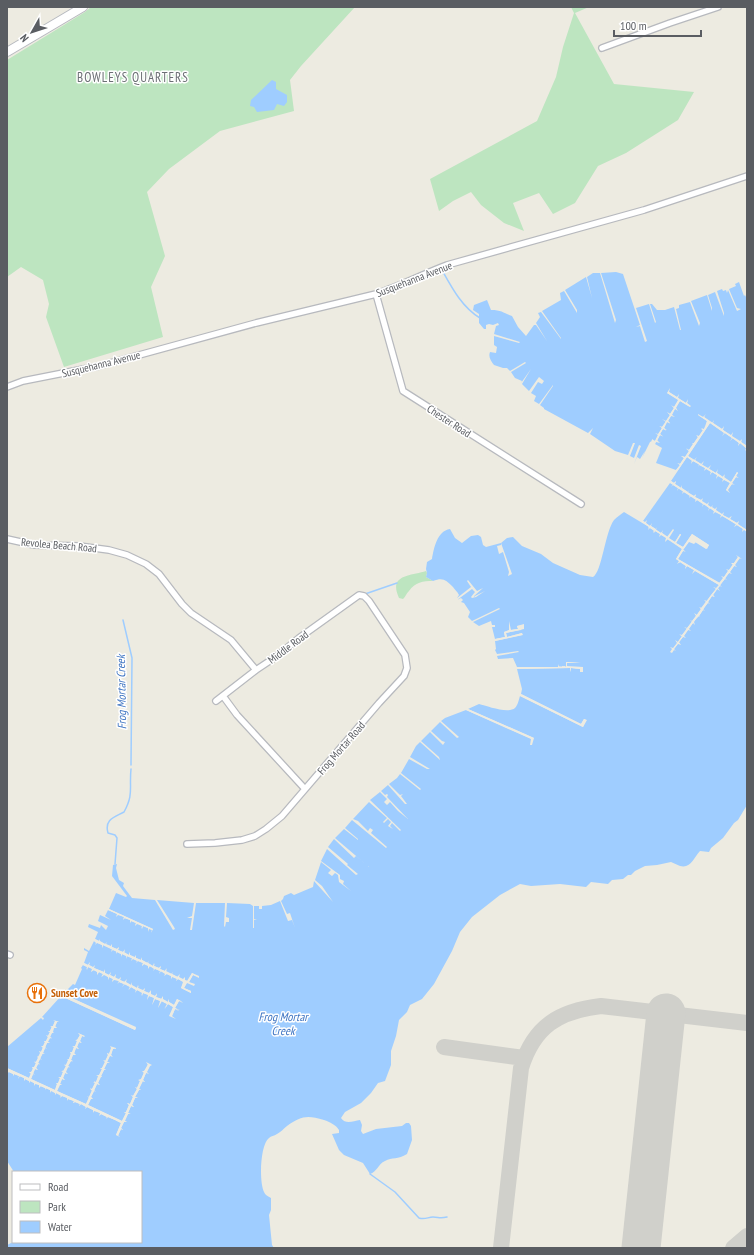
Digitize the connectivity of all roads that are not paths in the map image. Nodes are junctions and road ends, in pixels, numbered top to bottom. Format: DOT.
graph roads {
  1 [pos="83,7"];
  2 [pos="718,7"];
  3 [pos="602,48"];
  4 [pos="7,52"];
  5 [pos="747,176"];
  6 [pos="376,294"];
  7 [pos="7,387"];
  8 [pos="581,504"];
  9 [pos="7,540"];
  10 [pos="361,595"];
  11 [pos="256,670"];
  12 [pos="223,696"];
  13 [pos="216,701"];
  14 [pos="305,789"];
  15 [pos="187,844"];
  1 -- 4 [label="street"];
  2 -- 3 [label="street"];
  5 -- 6 [label="street, Susquehanna Avenue"];
  6 -- 7 [label="street, Susquehanna Avenue"];
  6 -- 8 [label="street, Chester Road"];
  9 -- 11 [label="street, Revolea Beach Road"];
  10 -- 11 [label="street, Middle Road"];
  10 -- 14 [label="street, Frog Mortar Road"];
  11 -- 12 [label="street, Middle Road"];
  12 -- 13 [label="street, Middle Road"];
  12 -- 14 [label="street"];
  14 -- 15 [label="street, Frog Mortar Road"];
}
